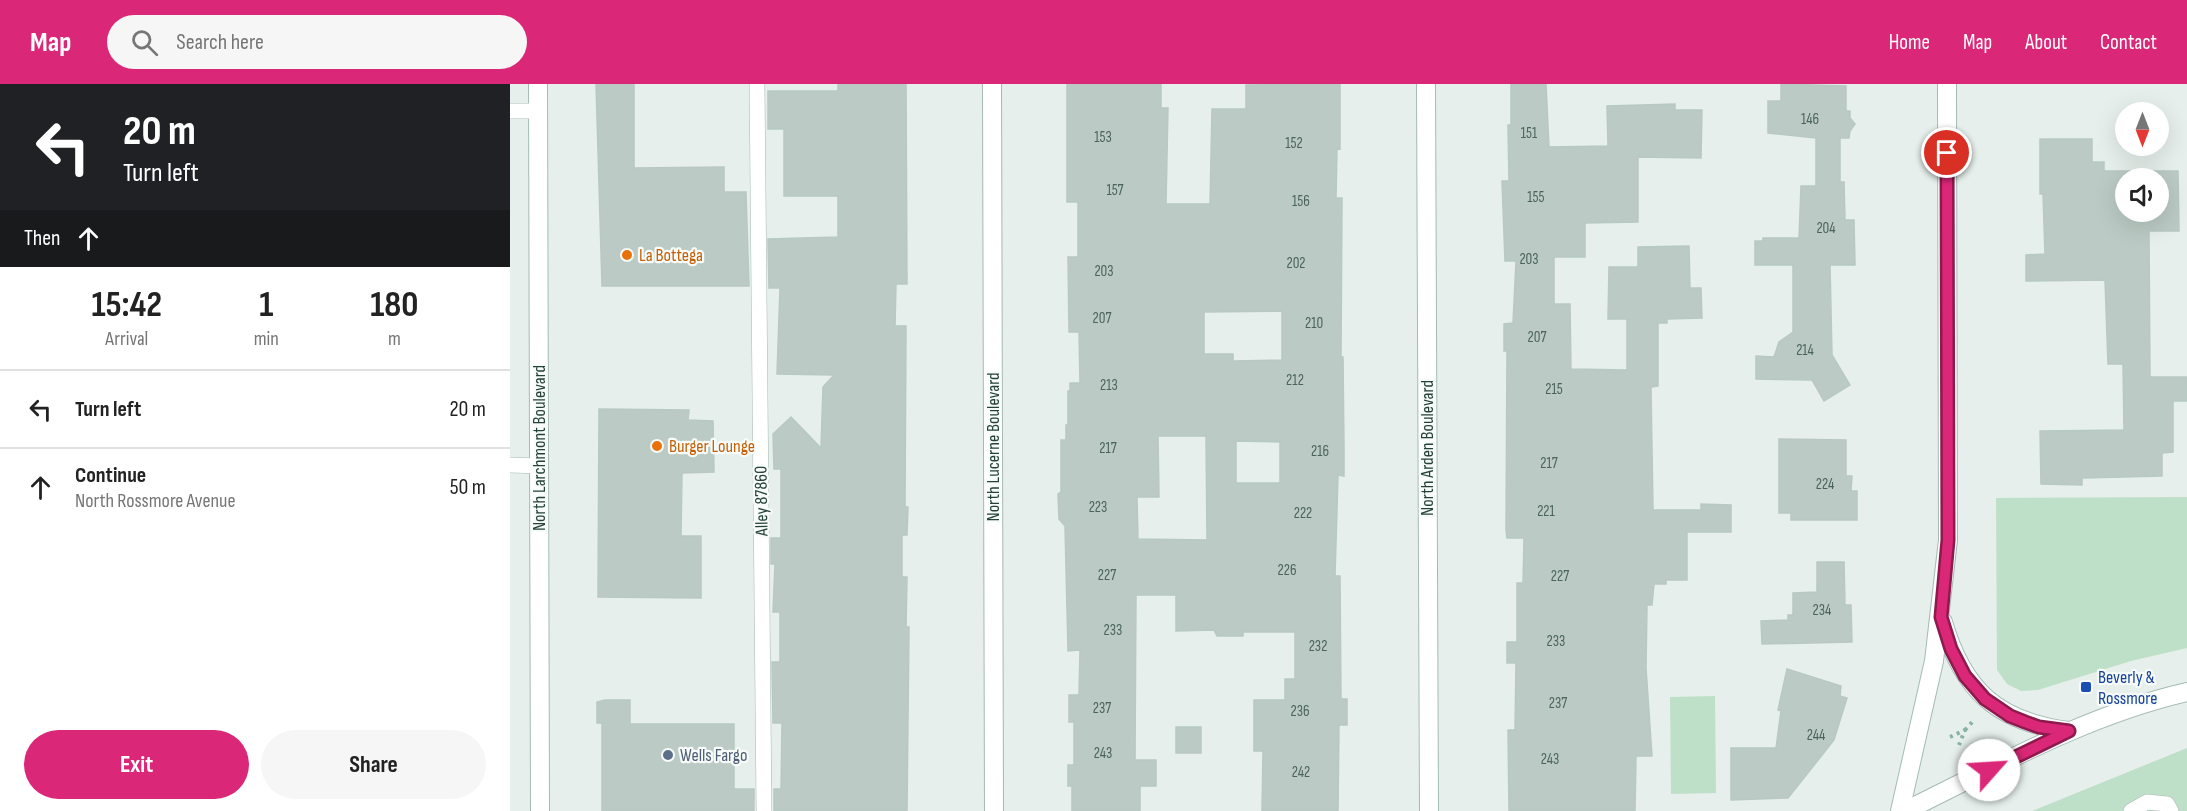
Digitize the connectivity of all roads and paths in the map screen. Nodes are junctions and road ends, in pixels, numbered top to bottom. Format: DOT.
graph roads {
  1 [pos="538,84"];
  2 [pos="757,84"];
  3 [pos="992,84"];
  4 [pos="1426,84"];
  5 [pos="1947,84"];
  6 [pos="510,111"];
  7 [pos="538,111"];
  8 [pos="510,465"];
  9 [pos="539,466"];
  10 [pos="1941,617"];
  11 [pos="2187,692"];
  12 [pos="1979,714"];
  13 [pos="1965,730"];
  14 [pos="2069,731"];
  15 [pos="1950,737"];
  16 [pos="1959,745"];
  17 [pos="540,811"];
  18 [pos="764,811"];
  19 [pos="994,811"];
  20 [pos="1429,811"];
  21 [pos="1900,811"];
  22 [pos="1905,811"];
  23 [pos="2131,811"];
  24 [pos="2171,811"];
  1 -- 7 [label="street, North Larchmont Boulevard"];
  2 -- 18 [label="lane, Alley 87860"];
  3 -- 19 [label="street, North Lucerne Boulevard"];
  4 -- 20 [label="street, North Arden Boulevard"];
  5 -- 10 [label="street"];
  6 -- 7 [label="lane"];
  7 -- 9 [label="street, North Larchmont Boulevard"];
  8 -- 9 [label="lane"];
  9 -- 17 [label="street, North Larchmont Boulevard"];
  10 -- 14 [label="street"];
  10 -- 21 [label="street"];
  11 -- 14 [label="street"];
  12 -- 13 [label="path"];
  13 -- 15 [label="path"];
  13 -- 16 [label="path"];
  14 -- 22 [label="street"];
  23 -- 24 [label="lane"];
}
